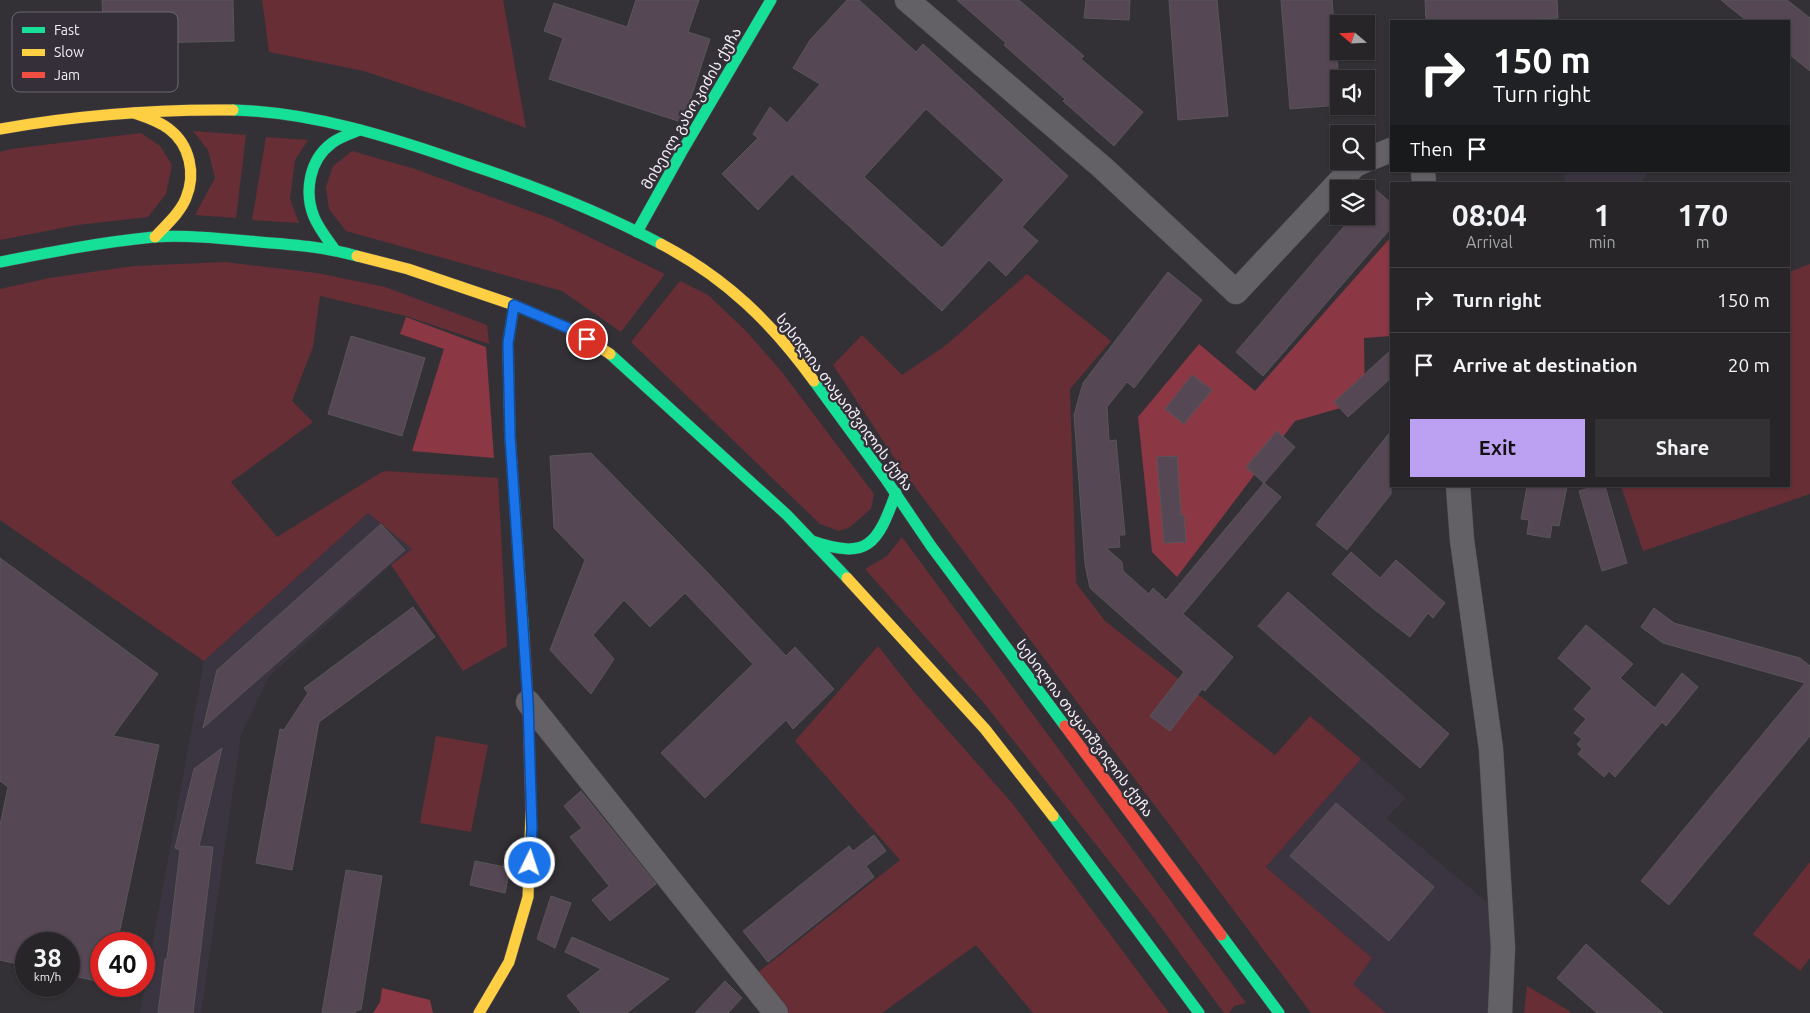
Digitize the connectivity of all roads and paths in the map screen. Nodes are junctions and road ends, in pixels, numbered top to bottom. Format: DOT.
graph roads {
  1 [pos="771,0"];
  2 [pos="907,0"];
  3 [pos="129,111"];
  4 [pos="0,129"];
  5 [pos="360,130"];
  6 [pos="1390,150"];
  7 [pos="1375,157"];
  8 [pos="1350,170"];
  9 [pos="637,232"];
  10 [pos="155,238"];
  11 [pos="335,250"];
  12 [pos="0,262"];
  13 [pos="514,305"];
  14 [pos="1458,487"];
  15 [pos="896,493"];
  16 [pos="812,541"];
  17 [pos="528,702"];
  18 [pos="1274,1011"];
  19 [pos="479,1013"];
  20 [pos="776,1013"];
  21 [pos="1199,1013"];
  22 [pos="1500,1013"];
  1 -- 9 [label="main road, მიხეილ გახოკიძის ქუჩა"];
  2 -- 8 [label="street"];
  3 -- 4 [label="main road, სესილია თაყაიშვილის ქუჩა"];
  3 -- 5 [label="main road, სესილია თაყაიშვილის ქუჩა"];
  3 -- 10 [label="main road"];
  5 -- 9 [label="main road, სესილია თაყაიშვილის ქუჩა"];
  5 -- 11 [label="main road"];
  6 -- 7 [label="street"];
  9 -- 15 [label="main road, სესილია თაყაიშვილის ქუჩა"];
  10 -- 11 [label="main road"];
  10 -- 12 [label="main road"];
  11 -- 13 [label="main road"];
  13 -- 16 [label="main road"];
  13 -- 17 [label="main road"];
  14 -- 22 [label="street"];
  15 -- 16 [label="main road"];
  15 -- 18 [label="main road, სესილია თაყაიშვილის ქუჩა"];
  16 -- 21 [label="main road"];
  17 -- 19 [label="main road"];
  17 -- 20 [label="street"];
}
